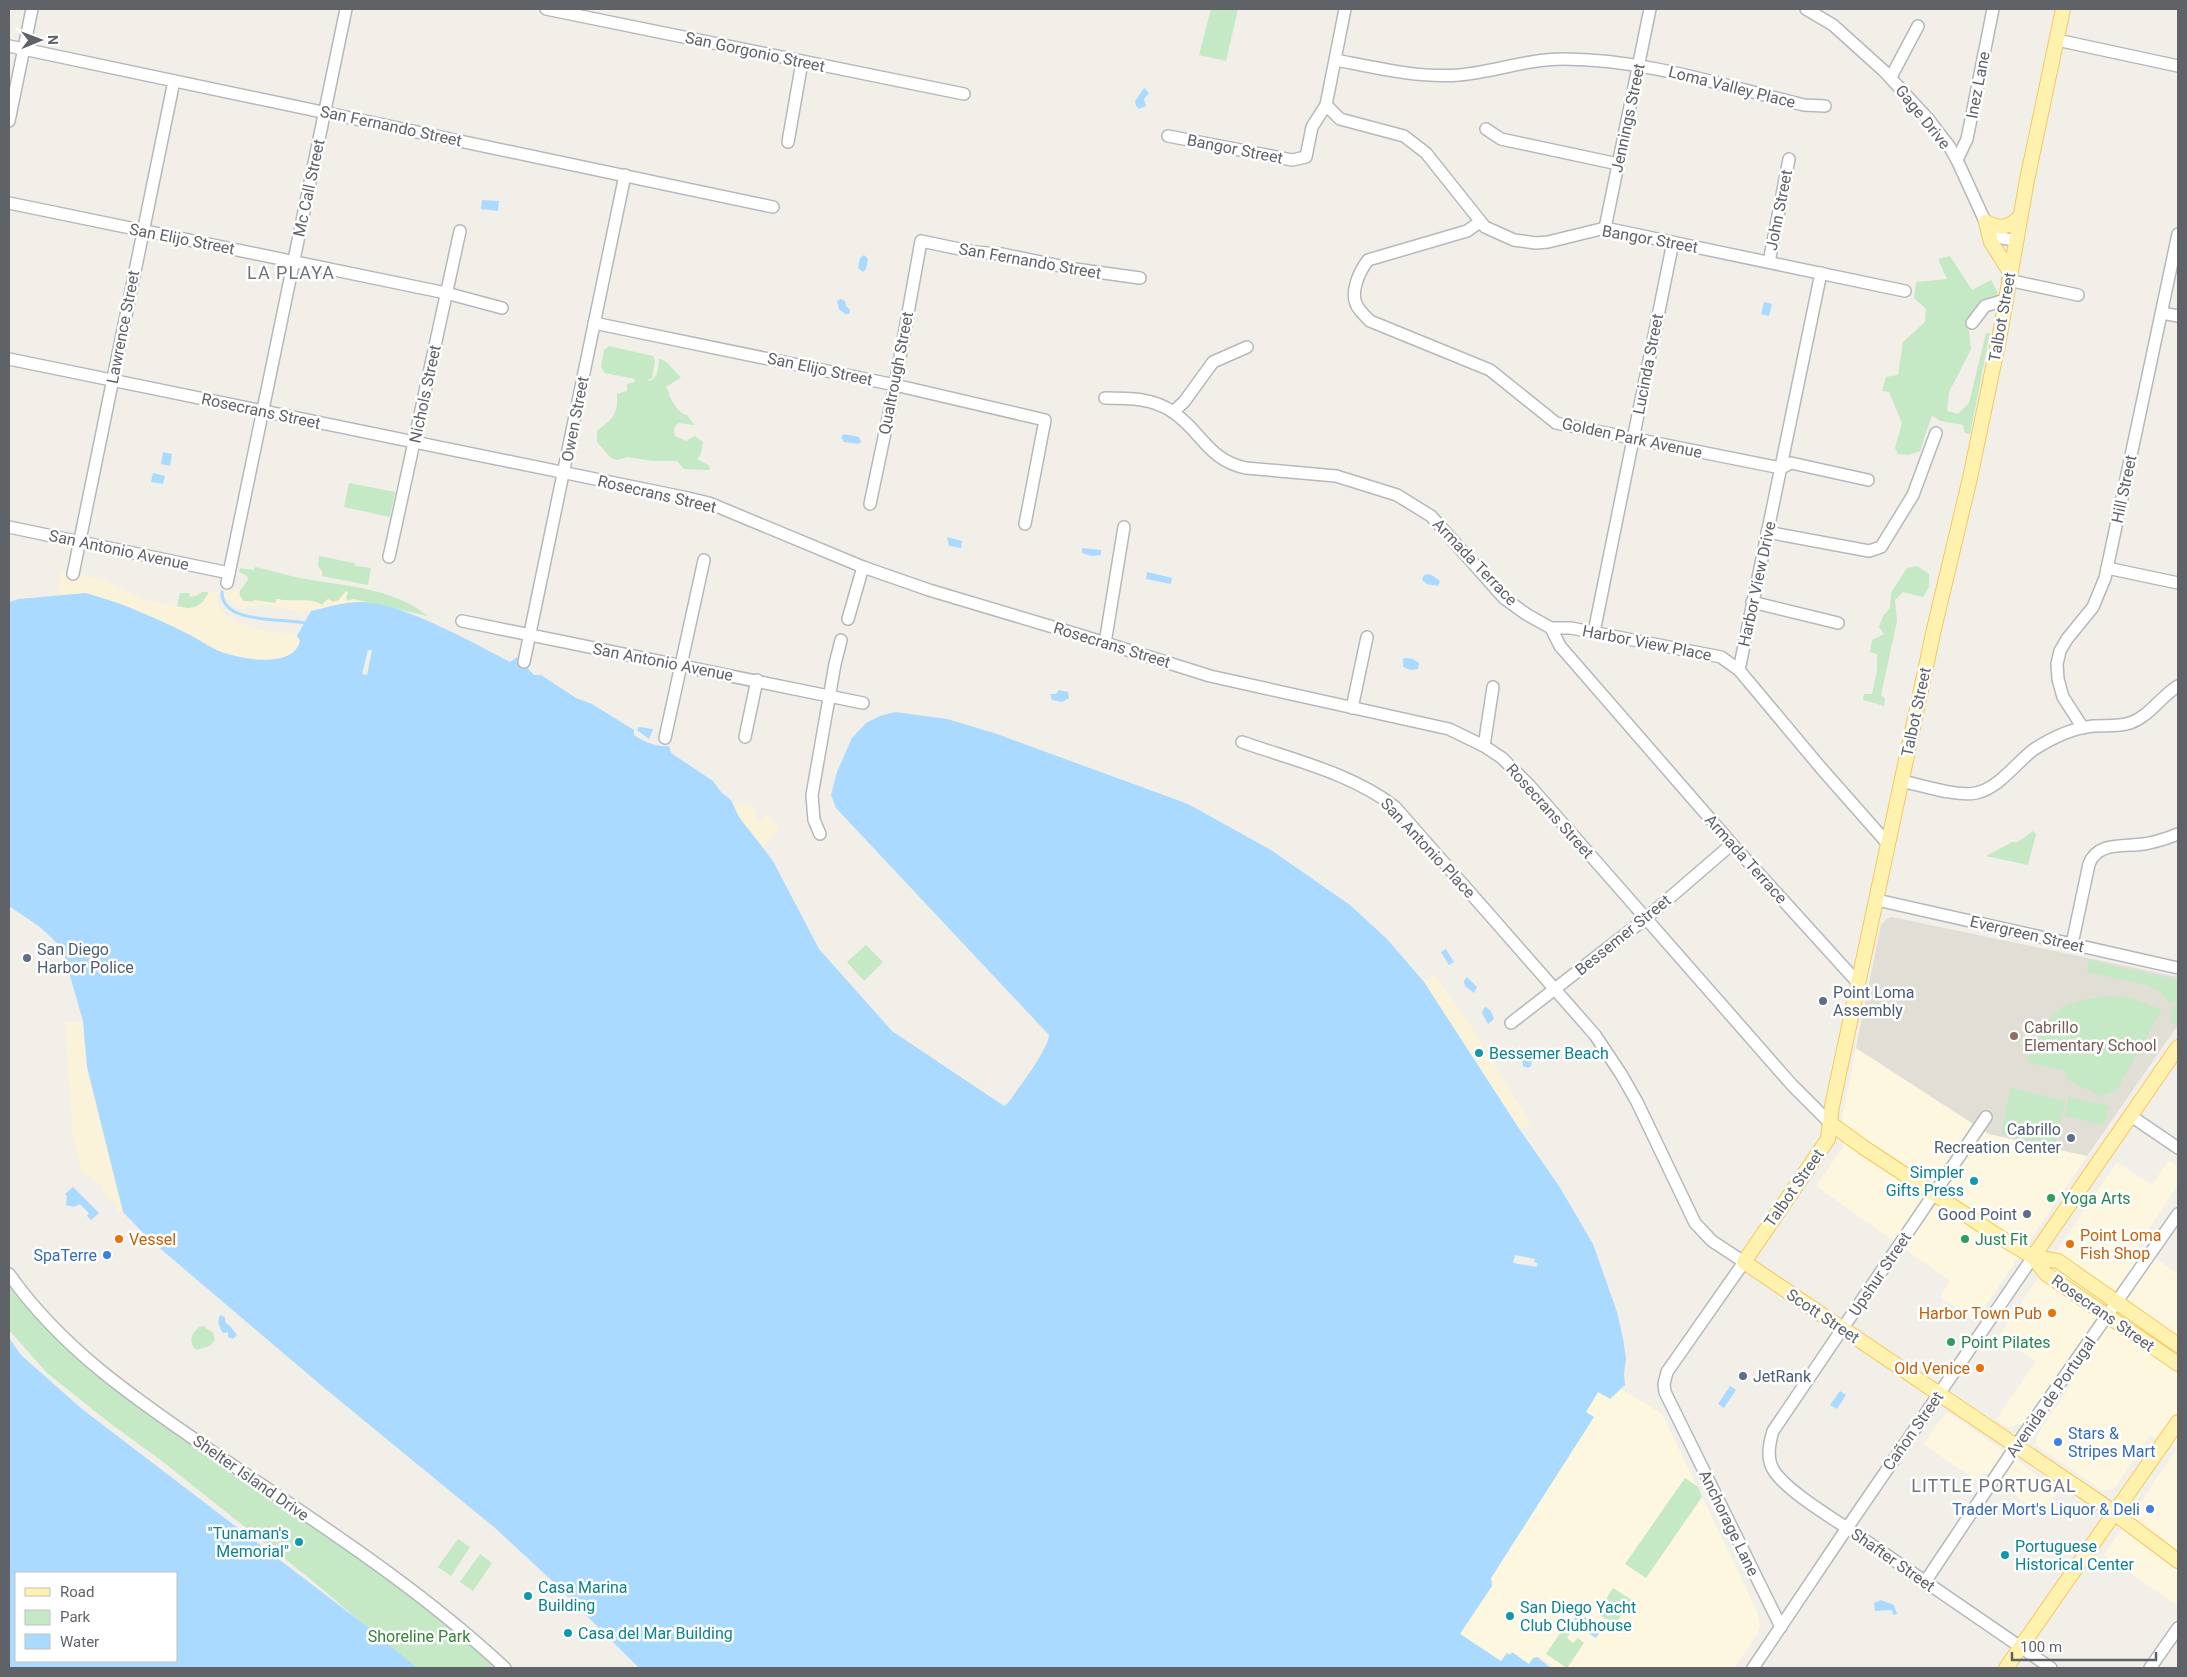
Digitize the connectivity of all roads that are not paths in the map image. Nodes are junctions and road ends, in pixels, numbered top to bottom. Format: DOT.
graph roads {
  1 [pos="32,9"];
  2 [pos="346,9"];
  3 [pos="546,9"];
  4 [pos="1345,9"];
  5 [pos="1650,9"];
  6 [pos="1806,9"];
  7 [pos="1993,9"];
  8 [pos="2063,9"];
  9 [pos="1918,26"];
  10 [pos="2057,40"];
  11 [pos="9,46"];
  12 [pos="24,49"];
  13 [pos="1336,60"];
  14 [pos="802,62"];
  15 [pos="1639,65"];
  16 [pos="2178,66"];
  17 [pos="1891,78"];
  18 [pos="174,81"];
  19 [pos="964,94"];
  20 [pos="1326,105"];
  21 [pos="1825,106"];
  22 [pos="325,113"];
  23 [pos="9,121"];
  24 [pos="1486,130"];
  25 [pos="1168,136"];
  26 [pos="788,142"];
  27 [pos="1789,159"];
  28 [pos="1957,160"];
  29 [pos="1618,164"];
  30 [pos="625,175"];
  31 [pos="9,203"];
  32 [pos="773,207"];
  33 [pos="2019,218"];
  34 [pos="1480,222"];
  35 [pos="1986,222"];
  36 [pos="1605,228"];
  37 [pos="143,231"];
  38 [pos="460,231"];
  39 [pos="2178,234"];
  40 [pos="2015,240"];
  41 [pos="921,241"];
  42 [pos="1673,242"];
  43 [pos="293,261"];
  44 [pos="1769,262"];
  45 [pos="1821,273"];
  46 [pos="2009,276"];
  47 [pos="1140,278"];
  48 [pos="1904,291"];
  49 [pos="446,293"];
  50 [pos="2078,295"];
  51 [pos="2005,300"];
  52 [pos="502,308"];
  53 [pos="2162,313"];
  54 [pos="2178,316"];
  55 [pos="594,323"];
  56 [pos="1972,323"];
  57 [pos="1247,347"];
  58 [pos="9,359"];
  59 [pos="113,380"];
  60 [pos="895,385"];
  61 [pos="1105,398"];
  62 [pos="262,411"];
  63 [pos="1173,412"];
  64 [pos="1936,433"];
  65 [pos="1633,438"];
  66 [pos="414,442"];
  67 [pos="1781,468"];
  68 [pos="564,473"];
  69 [pos="1868,480"];
  70 [pos="870,504"];
  71 [pos="1026,524"];
  72 [pos="9,527"];
  73 [pos="1124,527"];
  74 [pos="1767,532"];
  75 [pos="78,542"];
  76 [pos="388,557"];
  77 [pos="704,560"];
  78 [pos="862,567"];
  79 [pos="2107,568"];
  80 [pos="73,574"];
  81 [pos="228,578"];
  82 [pos="2178,583"];
  83 [pos="1752,602"];
  84 [pos="848,618"];
  85 [pos="462,621"];
  86 [pos="1838,623"];
  87 [pos="1551,628"];
  88 [pos="1594,632"];
  89 [pos="529,635"];
  90 [pos="1367,637"];
  91 [pos="841,640"];
  92 [pos="1105,643"];
  93 [pos="524,662"];
  94 [pos="681,666"];
  95 [pos="1739,670"];
  96 [pos="757,680"];
  97 [pos="2178,686"];
  98 [pos="1493,687"];
  99 [pos="830,697"];
  100 [pos="863,703"];
  101 [pos="1352,708"];
  102 [pos="2083,728"];
  103 [pos="745,737"];
  104 [pos="665,738"];
  105 [pos="1242,742"];
  106 [pos="1484,746"];
  107 [pos="1901,781"];
  108 [pos="820,834"];
  109 [pos="2178,834"];
  110 [pos="1732,844"];
  111 [pos="1888,844"];
  112 [pos="1876,900"];
  113 [pos="1645,919"];
  114 [pos="2072,944"];
  115 [pos="2178,968"];
  116 [pos="1858,984"];
  117 [pos="1555,990"];
  118 [pos="1511,1023"];
  119 [pos="2178,1047"];
  120 [pos="2131,1116"];
  121 [pos="1986,1117"];
  122 [pos="1830,1122"];
  123 [pos="2178,1148"];
  124 [pos="1933,1194"];
  125 [pos="2178,1214"];
  126 [pos="2033,1257"];
  127 [pos="1744,1262"];
  128 [pos="9,1274"];
  129 [pos="2116,1302"];
  130 [pos="2106,1316"];
  131 [pos="1842,1329"];
  132 [pos="2178,1345"];
  133 [pos="2178,1364"];
  134 [pos="1667,1372"];
  135 [pos="1939,1394"];
  136 [pos="2178,1422"];
  137 [pos="1773,1431"];
  138 [pos="2016,1446"];
  139 [pos="2114,1514"];
  140 [pos="1847,1528"];
  141 [pos="2178,1561"];
  142 [pos="1925,1582"];
  143 [pos="1781,1627"];
  144 [pos="2178,1628"];
  145 [pos="2021,1647"];
  146 [pos="505,1668"];
  147 [pos="1753,1668"];
  148 [pos="2006,1668"];
  149 [pos="2051,1668"];
  150 [pos="2150,1668"];
  1 -- 12 [label="street"];
  2 -- 22 [label="street, Mc Call Street"];
  3 -- 14 [label="street, San Gorgonio Street"];
  4 -- 13 [label="street"];
  5 -- 15 [label="street, Jennings Street"];
  6 -- 17 [label="street, Gage Drive"];
  7 -- 28 [label="street, Inez Lane"];
  8 -- 10 [label="main road, Talbot Street"];
  9 -- 17 [label="street"];
  10 -- 16 [label="street"];
  10 -- 33 [label="main road, Talbot Street"];
  11 -- 12 [label="street, San Fernando Street"];
  12 -- 18 [label="street, San Fernando Street"];
  12 -- 23 [label="street"];
  13 -- 15 [label="street, Loma Valley Place"];
  13 -- 20 [label="street"];
  14 -- 19 [label="street, San Gorgonio Street"];
  14 -- 26 [label="street"];
  15 -- 21 [label="street, Loma Valley Place"];
  15 -- 29 [label="street, Jennings Street"];
  17 -- 28 [label="street, Gage Drive"];
  18 -- 22 [label="street, San Fernando Street"];
  18 -- 37 [label="street, Lawrence Street"];
  20 -- 25 [label="street, Bangor Street"];
  20 -- 34 [label="street, Bangor Street"];
  22 -- 30 [label="street, San Fernando Street"];
  22 -- 43 [label="street, Mc Call Street"];
  24 -- 29 [label="street"];
  27 -- 44 [label="street, John Street"];
  28 -- 35 [label="street, Gage Drive"];
  29 -- 36 [label="street, Jennings Street"];
  30 -- 32 [label="street, San Fernando Street"];
  30 -- 55 [label="street, Owen Street"];
  31 -- 37 [label="street, San Elijo Street"];
  33 -- 35 [label="main road"];
  33 -- 40 [label="main road, Talbot Street"];
  34 -- 36 [label="street, Bangor Street"];
  34 -- 65 [label="street, Golden Park Avenue"];
  35 -- 40 [label="street, Gage Drive"];
  35 -- 46 [label="main road"];
  36 -- 42 [label="street, Bangor Street"];
  37 -- 43 [label="street, San Elijo Street"];
  37 -- 59 [label="street, Lawrence Street"];
  38 -- 49 [label="street, Nichols Street"];
  39 -- 53 [label="street, Hill Street"];
  40 -- 46 [label="main road, Talbot Street"];
  41 -- 47 [label="street, San Fernando Street"];
  41 -- 60 [label="street, Qualtrough Street"];
  42 -- 44 [label="street, Bangor Street"];
  42 -- 65 [label="street, Lucinda Street"];
  43 -- 49 [label="street, San Elijo Street"];
  43 -- 62 [label="street, Mc Call Street"];
  44 -- 45 [label="street, Bangor Street"];
  45 -- 48 [label="street, Bangor Street"];
  45 -- 67 [label="street, Harbor View Drive"];
  46 -- 50 [label="street"];
  46 -- 51 [label="main road, Talbot Street"];
  49 -- 52 [label="street, San Elijo Street"];
  49 -- 66 [label="street, Nichols Street"];
  51 -- 56 [label="street"];
  51 -- 107 [label="main road, Talbot Street"];
  53 -- 54 [label="street"];
  53 -- 79 [label="street, Hill Street"];
  55 -- 60 [label="street, San Elijo Street"];
  55 -- 68 [label="street, Owen Street"];
  57 -- 63 [label="street"];
  58 -- 59 [label="street, Rosecrans Street"];
  59 -- 62 [label="street, Rosecrans Street"];
  59 -- 75 [label="street, Lawrence Street"];
  60 -- 70 [label="street, Qualtrough Street"];
  60 -- 71 [label="street, San Elijo Street"];
  61 -- 63 [label="street, Armada Terrace"];
  62 -- 66 [label="street, Rosecrans Street"];
  62 -- 81 [label="street, Mc Call Street"];
  63 -- 87 [label="street, Armada Terrace"];
  64 -- 74 [label="street"];
  65 -- 67 [label="street, Golden Park Avenue"];
  65 -- 88 [label="street, Lucinda Street"];
  66 -- 68 [label="street, Rosecrans Street"];
  66 -- 76 [label="street, Nichols Street"];
  67 -- 69 [label="street, Golden Park Avenue"];
  67 -- 74 [label="street, Harbor View Drive"];
  68 -- 78 [label="street, Rosecrans Street"];
  68 -- 89 [label="street, Owen Street"];
  72 -- 75 [label="street, San Antonio Avenue"];
  73 -- 92 [label="street"];
  74 -- 83 [label="street, Harbor View Drive"];
  75 -- 80 [label="street, Lawrence Street"];
  75 -- 81 [label="street, San Antonio Avenue"];
  77 -- 94 [label="street"];
  78 -- 84 [label="street"];
  78 -- 92 [label="street, Rosecrans Street"];
  79 -- 82 [label="street"];
  79 -- 102 [label="street, Hill Street"];
  83 -- 86 [label="street"];
  83 -- 95 [label="street, Harbor View Drive"];
  85 -- 89 [label="street, San Antonio Avenue"];
  87 -- 88 [label="street, Harbor View Place"];
  87 -- 110 [label="street, Armada Terrace"];
  88 -- 95 [label="street, Harbor View Place"];
  89 -- 93 [label="street, Owen Street"];
  89 -- 94 [label="street, San Antonio Avenue"];
  90 -- 101 [label="street"];
  91 -- 99 [label="street"];
  92 -- 101 [label="street, Rosecrans Street"];
  94 -- 96 [label="street, San Antonio Avenue"];
  94 -- 104 [label="street"];
  95 -- 111 [label="street, Harbor View Drive"];
  96 -- 99 [label="street, San Antonio Avenue"];
  96 -- 103 [label="street"];
  97 -- 102 [label="street"];
  98 -- 106 [label="street"];
  99 -- 100 [label="street, San Antonio Avenue"];
  99 -- 108 [label="street"];
  101 -- 106 [label="street, Rosecrans Street"];
  102 -- 107 [label="street"];
  105 -- 117 [label="street, San Antonio Place"];
  106 -- 113 [label="street, Rosecrans Street"];
  107 -- 111 [label="main road, Talbot Street"];
  109 -- 114 [label="street"];
  110 -- 113 [label="street, Bessemer Street"];
  110 -- 116 [label="street, Armada Terrace"];
  111 -- 112 [label="main road, Talbot Street"];
  112 -- 114 [label="street, Evergreen Street"];
  112 -- 116 [label="main road, Talbot Street"];
  113 -- 117 [label="street, Bessemer Street"];
  113 -- 122 [label="street, Rosecrans Street"];
  114 -- 115 [label="street, Evergreen Street"];
  116 -- 122 [label="main road, Talbot Street"];
  117 -- 118 [label="street, Bessemer Street"];
  117 -- 127 [label="street, Scott Street"];
  119 -- 120 [label="main road"];
  120 -- 123 [label="street"];
  120 -- 126 [label="main road, Cañon Street"];
  121 -- 124 [label="street, Upshur Street"];
  122 -- 124 [label="main road, Rosecrans Street"];
  122 -- 127 [label="main road, Talbot Street"];
  124 -- 126 [label="main road, Rosecrans Street"];
  124 -- 131 [label="street, Upshur Street"];
  125 -- 129 [label="street, Avenida de Portugal"];
  126 -- 129 [label="main road, Rosecrans Street"];
  126 -- 130 [label="main road, Rosecrans Street"];
  126 -- 135 [label="street, Cañon Street"];
  127 -- 131 [label="main road, Scott Street"];
  127 -- 134 [label="street, Talbot Street"];
  128 -- 146 [label="street, Shelter Island Drive"];
  129 -- 130 [label="street, Avenida de Portugal"];
  129 -- 132 [label="main road, Rosecrans Street"];
  130 -- 133 [label="main road, Rosecrans Street"];
  130 -- 138 [label="street, Avenida de Portugal"];
  131 -- 135 [label="main road, Scott Street"];
  131 -- 137 [label="street, Upshur Street"];
  134 -- 143 [label="street, Anchorage Lane"];
  135 -- 138 [label="main road, Scott Street"];
  135 -- 140 [label="street, Cañon Street"];
  136 -- 139 [label="main road"];
  137 -- 140 [label="street, Shafter Street"];
  138 -- 139 [label="main road, Scott Street"];
  138 -- 142 [label="street, Avenida de Portugal"];
  139 -- 141 [label="main road, Scott Street"];
  139 -- 145 [label="main road"];
  140 -- 142 [label="street, Shafter Street"];
  140 -- 143 [label="street, Cañon Street"];
  142 -- 145 [label="street, Shafter Street"];
  143 -- 147 [label="street"];
  144 -- 150 [label="street"];
  145 -- 148 [label="main road"];
  145 -- 149 [label="street, Shafter Street"];
}
